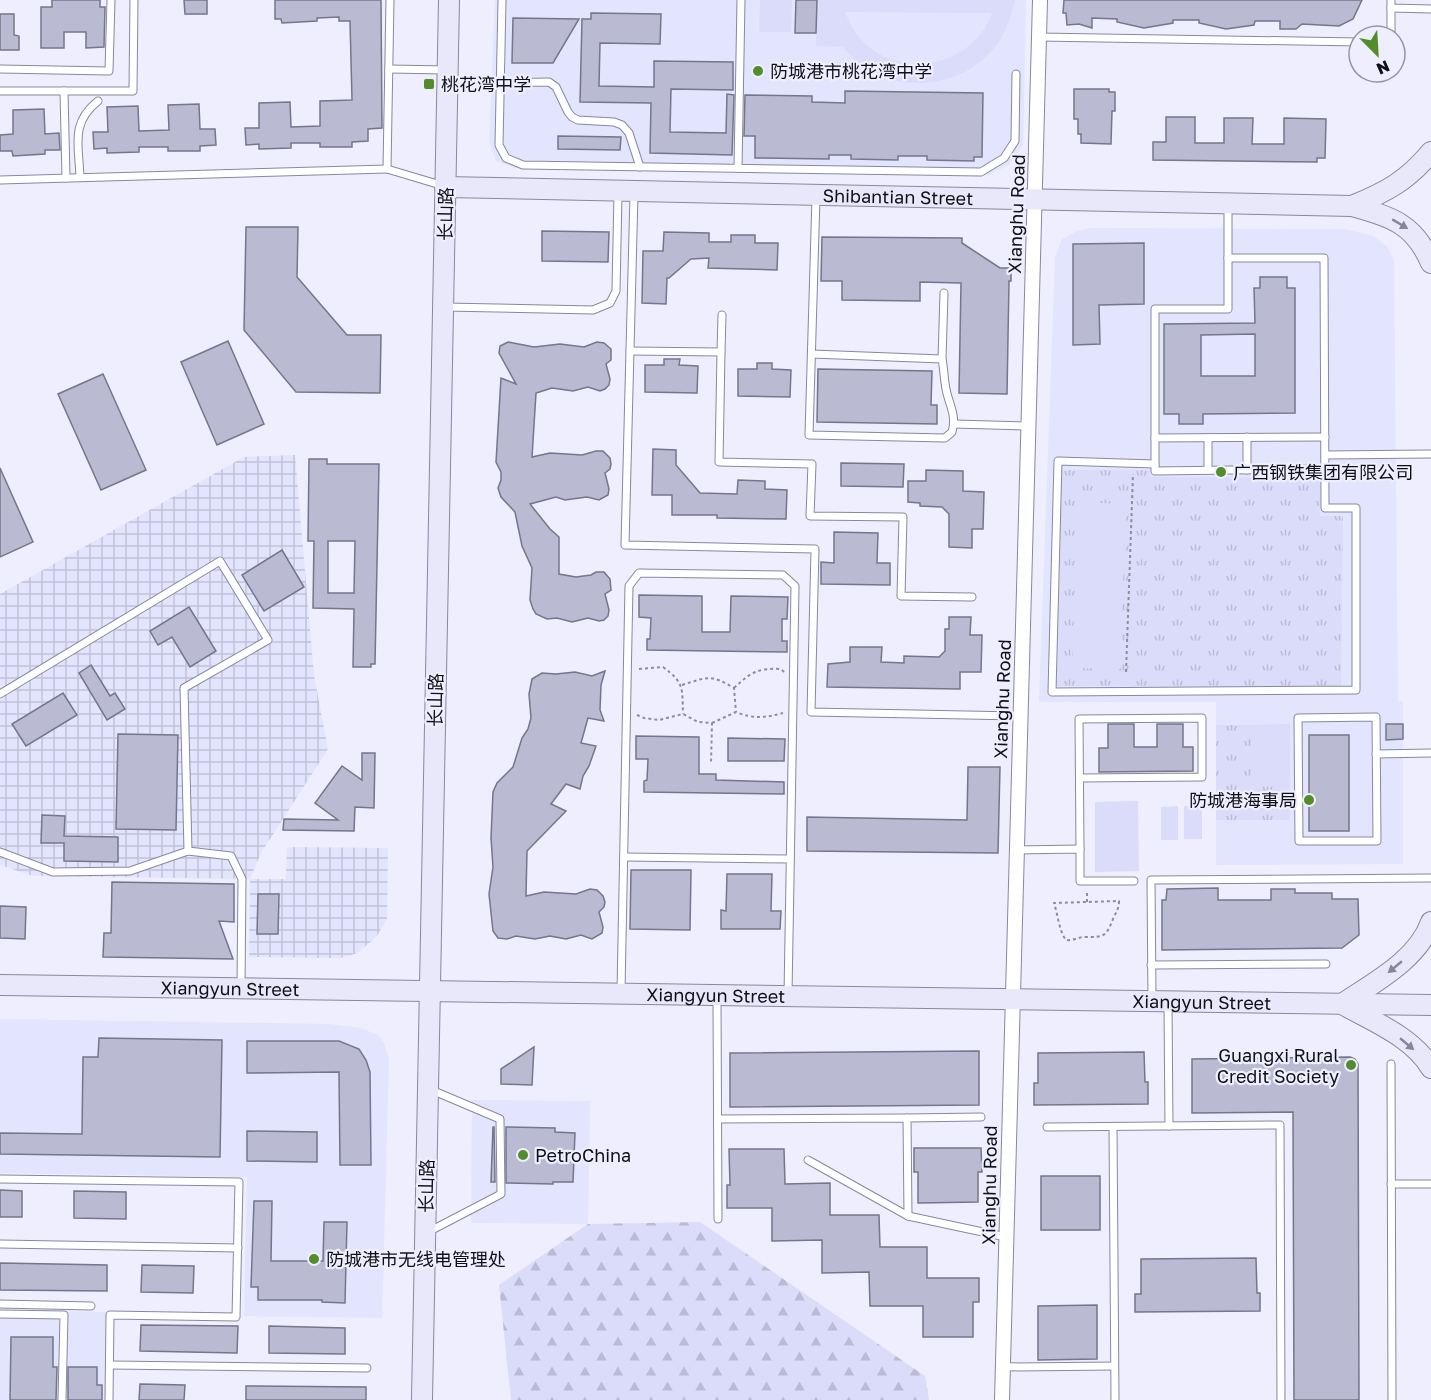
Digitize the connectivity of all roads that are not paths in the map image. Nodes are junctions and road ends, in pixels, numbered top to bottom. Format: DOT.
graph roads {
  1 [pos="111,0"];
  2 [pos="134,0"];
  3 [pos="390,0"];
  4 [pos="449,0"];
  5 [pos="502,0"];
  6 [pos="741,0"];
  7 [pos="1040,0"];
  8 [pos="1391,4"];
  9 [pos="1431,9"];
  10 [pos="1391,24"];
  11 [pos="1039,37"];
  12 [pos="1347,42"];
  13 [pos="0,69"];
  14 [pos="389,69"];
  15 [pos="447,70"];
  16 [pos="1016,74"];
  17 [pos="500,83"];
  18 [pos="0,91"];
  19 [pos="64,91"];
  20 [pos="98,102"];
  21 [pos="1431,152"];
  22 [pos="640,167"];
  23 [pos="738,168"];
  24 [pos="387,169"];
  25 [pos="80,177"];
  26 [pos="66,178"];
  27 [pos="0,180"];
  28 [pos="445,187"];
  29 [pos="626,191"];
  30 [pos="816,195"];
  31 [pos="1034,200"];
  32 [pos="1228,204"];
  33 [pos="1352,206"];
  34 [pos="1228,258"];
  35 [pos="1431,263"];
  36 [pos="944,293"];
  37 [pos="443,307"];
  38 [pos="722,315"];
  39 [pos="630,351"];
  40 [pos="721,352"];
  41 [pos="812,354"];
  42 [pos="942,359"];
  43 [pos="954,424"];
  44 [pos="1028,426"];
  45 [pos="1247,437"];
  46 [pos="1325,437"];
  47 [pos="1155,438"];
  48 [pos="1208,438"];
  49 [pos="1431,454"];
  50 [pos="1325,455"];
  51 [pos="1155,464"];
  52 [pos="1208,470"];
  53 [pos="1247,470"];
  54 [pos="1325,470"];
  55 [pos="972,597"];
  56 [pos="0,694"];
  57 [pos="1020,716"];
  58 [pos="1431,753"];
  59 [pos="1376,754"];
  60 [pos="1080,778"];
  61 [pos="1080,849"];
  62 [pos="1016,850"];
  63 [pos="188,851"];
  64 [pos="0,852"];
  65 [pos="624,857"];
  66 [pos="790,860"];
  67 [pos="1431,878"];
  68 [pos="1134,881"];
  69 [pos="1431,922"];
  70 [pos="1326,964"];
  71 [pos="1151,965"];
  72 [pos="0,985"];
  73 [pos="241,988"];
  74 [pos="430,991"];
  75 [pos="621,994"];
  76 [pos="717,995"];
  77 [pos="788,996"];
  78 [pos="1012,1000"];
  79 [pos="1160,1002"];
  80 [pos="1342,1004"];
  81 [pos="1431,1005"];
  82 [pos="1391,1064"];
  83 [pos="1431,1068"];
  84 [pos="428,1088"];
  85 [pos="981,1117"];
  86 [pos="907,1118"];
  87 [pos="718,1119"];
  88 [pos="1169,1126"];
  89 [pos="1047,1127"];
  90 [pos="1113,1127"];
  91 [pos="807,1160"];
  92 [pos="0,1179"];
  93 [pos="1391,1184"];
  94 [pos="1431,1184"];
  95 [pos="908,1216"];
  96 [pos="718,1219"];
  97 [pos="425,1233"];
  98 [pos="1006,1237"];
  99 [pos="0,1244"];
  100 [pos="238,1248"];
  101 [pos="0,1304"];
  102 [pos="91,1306"];
  103 [pos="0,1314"];
  104 [pos="110,1365"];
  105 [pos="1114,1366"];
  106 [pos="1003,1367"];
  107 [pos="367,1368"];
  108 [pos="62,1400"];
  109 [pos="109,1400"];
  110 [pos="422,1400"];
  111 [pos="1002,1400"];
  112 [pos="1114,1400"];
  113 [pos="1281,1400"];
  114 [pos="1392,1400"];
  1 -- 13 [label="lane"];
  2 -- 19 [label="lane"];
  3 -- 14 [label="lane"];
  4 -- 15 [label="street, 长山路"];
  5 -- 17 [label="lane"];
  6 -- 23 [label="lane"];
  7 -- 11 [label="street, Xianghu Road"];
  8 -- 9 [label="lane"];
  8 -- 10 [label="lane"];
  11 -- 12 [label="lane"];
  11 -- 31 [label="street, Xianghu Road"];
  14 -- 15 [label="lane"];
  14 -- 24 [label="lane"];
  15 -- 28 [label="street, 长山路"];
  16 -- 23 [label="lane"];
  17 -- 22 [label="lane"];
  17 -- 22 [label="lane"];
  18 -- 19 [label="lane"];
  19 -- 26 [label="lane"];
  20 -- 25 [label="lane"];
  21 -- 33 [label="street"];
  22 -- 23 [label="lane"];
  24 -- 25 [label="lane"];
  24 -- 28 [label="lane"];
  25 -- 26 [label="lane"];
  26 -- 27 [label="lane"];
  28 -- 29 [label="street, Shibantian Street"];
  28 -- 37 [label="street, 长山路"];
  29 -- 30 [label="street, Shibantian Street"];
  29 -- 37 [label="lane"];
  29 -- 39 [label="lane"];
  30 -- 31 [label="street, Shibantian Street"];
  30 -- 41 [label="lane"];
  31 -- 32 [label="street, Shibantian Street"];
  31 -- 44 [label="street, Xianghu Road"];
  32 -- 33 [label="street, Shibantian Street"];
  32 -- 34 [label="lane"];
  33 -- 35 [label="street, one-way"];
  34 -- 46 [label="lane"];
  34 -- 47 [label="lane"];
  36 -- 42 [label="lane"];
  37 -- 74 [label="street, 长山路"];
  38 -- 40 [label="lane"];
  39 -- 40 [label="lane"];
  39 -- 57 [label="lane"];
  40 -- 55 [label="lane"];
  41 -- 42 [label="lane"];
  41 -- 43 [label="lane"];
  42 -- 43 [label="lane"];
  43 -- 44 [label="lane"];
  44 -- 57 [label="street, Xianghu Road"];
  45 -- 46 [label="lane"];
  45 -- 48 [label="lane"];
  45 -- 53 [label="lane"];
  46 -- 50 [label="lane"];
  47 -- 48 [label="lane"];
  47 -- 51 [label="lane"];
  48 -- 52 [label="lane"];
  49 -- 50 [label="lane"];
  50 -- 54 [label="lane"];
  51 -- 52 [label="lane"];
  51 -- 54 [label="lane"];
  52 -- 53 [label="lane"];
  53 -- 54 [label="lane"];
  56 -- 63 [label="lane"];
  57 -- 62 [label="street, Xianghu Road"];
  58 -- 59 [label="lane"];
  59 -- 59 [label="lane"];
  60 -- 60 [label="lane"];
  60 -- 61 [label="lane"];
  61 -- 62 [label="lane"];
  61 -- 68 [label="lane"];
  62 -- 78 [label="street, Xianghu Road"];
  63 -- 64 [label="lane"];
  63 -- 73 [label="lane"];
  65 -- 66 [label="lane"];
  65 -- 66 [label="lane"];
  65 -- 75 [label="lane"];
  66 -- 77 [label="lane"];
  67 -- 71 [label="lane"];
  69 -- 80 [label="street, one-way"];
  70 -- 71 [label="lane"];
  71 -- 79 [label="lane"];
  72 -- 73 [label="street, Xiangyun Street"];
  73 -- 74 [label="street, Xiangyun Street"];
  74 -- 75 [label="street, Xiangyun Street"];
  74 -- 84 [label="street, 长山路"];
  75 -- 76 [label="street, Xiangyun Street"];
  76 -- 77 [label="street, Xiangyun Street"];
  76 -- 87 [label="lane"];
  77 -- 78 [label="street, Xiangyun Street"];
  78 -- 79 [label="street, Xiangyun Street"];
  78 -- 98 [label="street, Xianghu Road"];
  79 -- 80 [label="street, Xiangyun Street"];
  79 -- 88 [label="lane"];
  80 -- 81 [label="street, Xiangyun Street"];
  80 -- 83 [label="street, one-way"];
  82 -- 93 [label="lane"];
  84 -- 97 [label="street, 长山路"];
  84 -- 97 [label="lane"];
  85 -- 86 [label="lane"];
  86 -- 87 [label="lane"];
  86 -- 95 [label="lane"];
  87 -- 96 [label="lane"];
  88 -- 90 [label="lane"];
  88 -- 113 [label="lane"];
  89 -- 90 [label="lane"];
  90 -- 105 [label="lane"];
  91 -- 95 [label="lane"];
  92 -- 100 [label="lane"];
  93 -- 94 [label="lane"];
  93 -- 114 [label="lane"];
  95 -- 98 [label="lane"];
  97 -- 110 [label="street, 长山路"];
  98 -- 106 [label="street, Xianghu Road"];
  99 -- 100 [label="lane"];
  100 -- 104 [label="lane"];
  101 -- 102 [label="lane"];
  103 -- 108 [label="lane"];
  104 -- 107 [label="lane"];
  104 -- 109 [label="lane"];
  105 -- 106 [label="lane"];
  105 -- 112 [label="lane"];
  106 -- 111 [label="street, Xianghu Road"];
}
